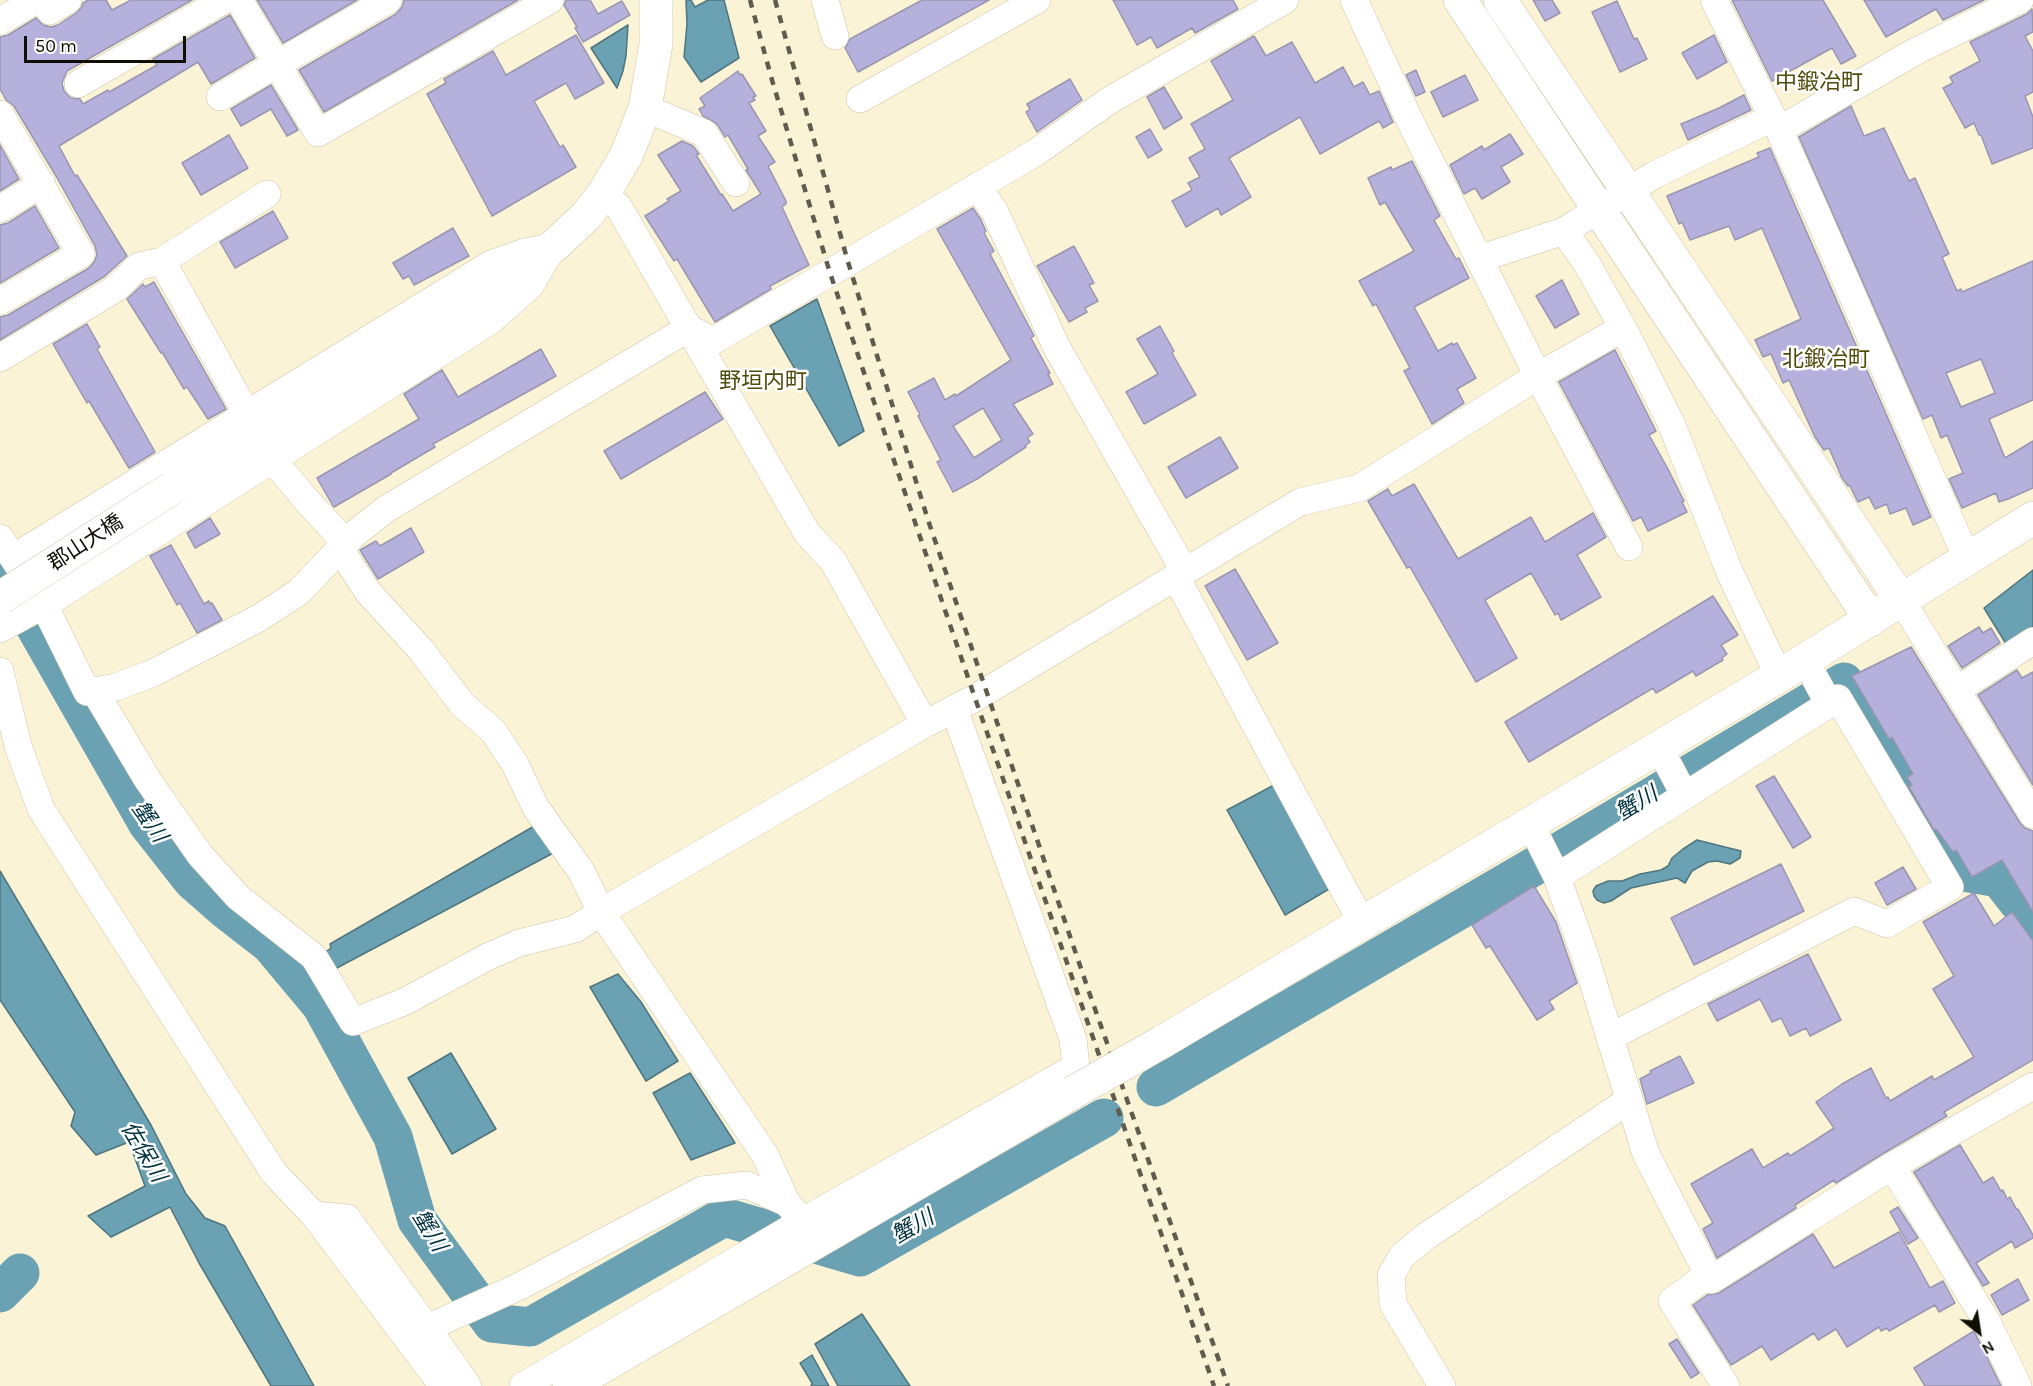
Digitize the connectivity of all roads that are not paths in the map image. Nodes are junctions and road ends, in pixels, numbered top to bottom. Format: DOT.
graph roads {
  1 [pos="36,0"];
  2 [pos="43,0"];
  3 [pos="68,0"];
  4 [pos="224,0"];
  5 [pos="239,0"];
  6 [pos="388,0"];
  7 [pos="656,0"];
  8 [pos="825,0"];
  9 [pos="1037,0"];
  10 [pos="1285,0"];
  11 [pos="1354,0"];
  12 [pos="1460,0"];
  13 [pos="1500,0"];
  14 [pos="1714,0"];
  15 [pos="2020,0"];
  16 [pos="540,2"];
  17 [pos="0,21"];
  18 [pos="835,36"];
  19 [pos="277,64"];
  20 [pos="78,84"];
  21 [pos="220,96"];
  22 [pos="860,99"];
  23 [pos="645,108"];
  24 [pos="0,115"];
  25 [pos="1776,124"];
  26 [pos="736,183"];
  27 [pos="42,184"];
  28 [pos="976,186"];
  29 [pos="1628,191"];
  30 [pos="267,194"];
  31 [pos="603,194"];
  32 [pos="0,209"];
  33 [pos="1599,209"];
  34 [pos="1564,231"];
  35 [pos="554,246"];
  36 [pos="1479,259"];
  37 [pos="162,261"];
  38 [pos="0,301"];
  39 [pos="689,328"];
  40 [pos="1623,328"];
  41 [pos="0,357"];
  42 [pos="1539,376"];
  43 [pos="248,416"];
  44 [pos="271,456"];
  45 [pos="2033,518"];
  46 [pos="343,546"];
  47 [pos="1629,547"];
  48 [pos="6,548"];
  49 [pos="1967,559"];
  50 [pos="1180,575"];
  51 [pos="0,598"];
  52 [pos="1902,601"];
  53 [pos="44,605"];
  54 [pos="1871,620"];
  55 [pos="0,629"];
  56 [pos="2033,641"];
  57 [pos="1792,668"];
  58 [pos="0,672"];
  59 [pos="94,690"];
  60 [pos="1958,690"];
  61 [pos="1829,704"];
  62 [pos="954,709"];
  63 [pos="925,724"];
  64 [pos="1659,747"];
  65 [pos="1685,796"];
  66 [pos="2033,815"];
  67 [pos="1530,824"];
  68 [pos="1557,877"];
  69 [pos="601,912"];
  70 [pos="1362,923"];
  71 [pos="1610,1036"];
  72 [pos="2033,1086"];
  73 [pos="1629,1101"];
  74 [pos="1892,1166"];
  75 [pos="795,1212"];
  76 [pos="314,1215"];
  77 [pos="1709,1274"];
  78 [pos="427,1328"];
  79 [pos="442,1386"];
  80 [pos="468,1386"];
  81 [pos="522,1386"];
  82 [pos="569,1386"];
  83 [pos="1442,1386"];
  84 [pos="1726,1386"];
  85 [pos="2018,1386"];
  1 -- 17 [label="street"];
  2 -- 3 [label="street"];
  4 -- 20 [label="street"];
  5 -- 19 [label="street"];
  6 -- 19 [label="street"];
  7 -- 23 [label="street, 郡山大橋"];
  8 -- 18 [label="street"];
  9 -- 22 [label="street"];
  10 -- 28 [label="street"];
  11 -- 36 [label="street"];
  12 -- 33 [label="street"];
  13 -- 29 [label="street"];
  14 -- 25 [label="street"];
  15 -- 25 [label="street"];
  16 -- 19 [label="street"];
  19 -- 21 [label="street"];
  23 -- 26 [label="street"];
  23 -- 31 [label="street, 郡山大橋"];
  24 -- 27 [label="street"];
  25 -- 29 [label="street"];
  25 -- 49 [label="street"];
  27 -- 32 [label="street"];
  27 -- 38 [label="street"];
  28 -- 39 [label="street"];
  28 -- 50 [label="street"];
  29 -- 33 [label="street"];
  29 -- 52 [label="street"];
  30 -- 37 [label="street"];
  31 -- 35 [label="street, 郡山大橋"];
  31 -- 39 [label="street"];
  33 -- 34 [label="street"];
  33 -- 54 [label="street"];
  34 -- 36 [label="street"];
  34 -- 40 [label="street"];
  35 -- 43 [label="street"];
  35 -- 44 [label="street"];
  35 -- 51 [label="street, 郡山大橋, bridge"];
  36 -- 42 [label="street"];
  37 -- 41 [label="street"];
  37 -- 43 [label="street"];
  39 -- 46 [label="street"];
  39 -- 63 [label="street"];
  40 -- 42 [label="street"];
  40 -- 57 [label="street"];
  42 -- 47 [label="street"];
  42 -- 50 [label="street"];
  43 -- 48 [label="street"];
  44 -- 46 [label="street"];
  44 -- 53 [label="street"];
  45 -- 49 [label="street"];
  46 -- 59 [label="street"];
  46 -- 69 [label="street"];
  48 -- 53 [label="street"];
  49 -- 52 [label="street"];
  50 -- 62 [label="street"];
  50 -- 70 [label="street"];
  52 -- 54 [label="street"];
  52 -- 60 [label="street"];
  53 -- 55 [label="street"];
  53 -- 59 [label="street"];
  54 -- 57 [label="street"];
  56 -- 60 [label="street"];
  57 -- 61 [label="street"];
  57 -- 64 [label="street"];
  58 -- 76 [label="street"];
  59 -- 69 [label="street"];
  60 -- 66 [label="street"];
  61 -- 65 [label="street"];
  61 -- 71 [label="street"];
  62 -- 63 [label="street"];
  62 -- 75 [label="street"];
  63 -- 69 [label="street"];
  64 -- 65 [label="street"];
  64 -- 67 [label="street"];
  65 -- 68 [label="street"];
  67 -- 68 [label="street"];
  67 -- 70 [label="street"];
  68 -- 71 [label="street"];
  69 -- 75 [label="street"];
  70 -- 82 [label="street, bridge"];
  71 -- 73 [label="street"];
  72 -- 74 [label="street"];
  73 -- 77 [label="street"];
  73 -- 83 [label="street"];
  74 -- 77 [label="street"];
  74 -- 85 [label="street"];
  75 -- 78 [label="street"];
  75 -- 81 [label="street"];
  76 -- 78 [label="street"];
  76 -- 79 [label="street"];
  77 -- 84 [label="street"];
  78 -- 80 [label="street"];
}
